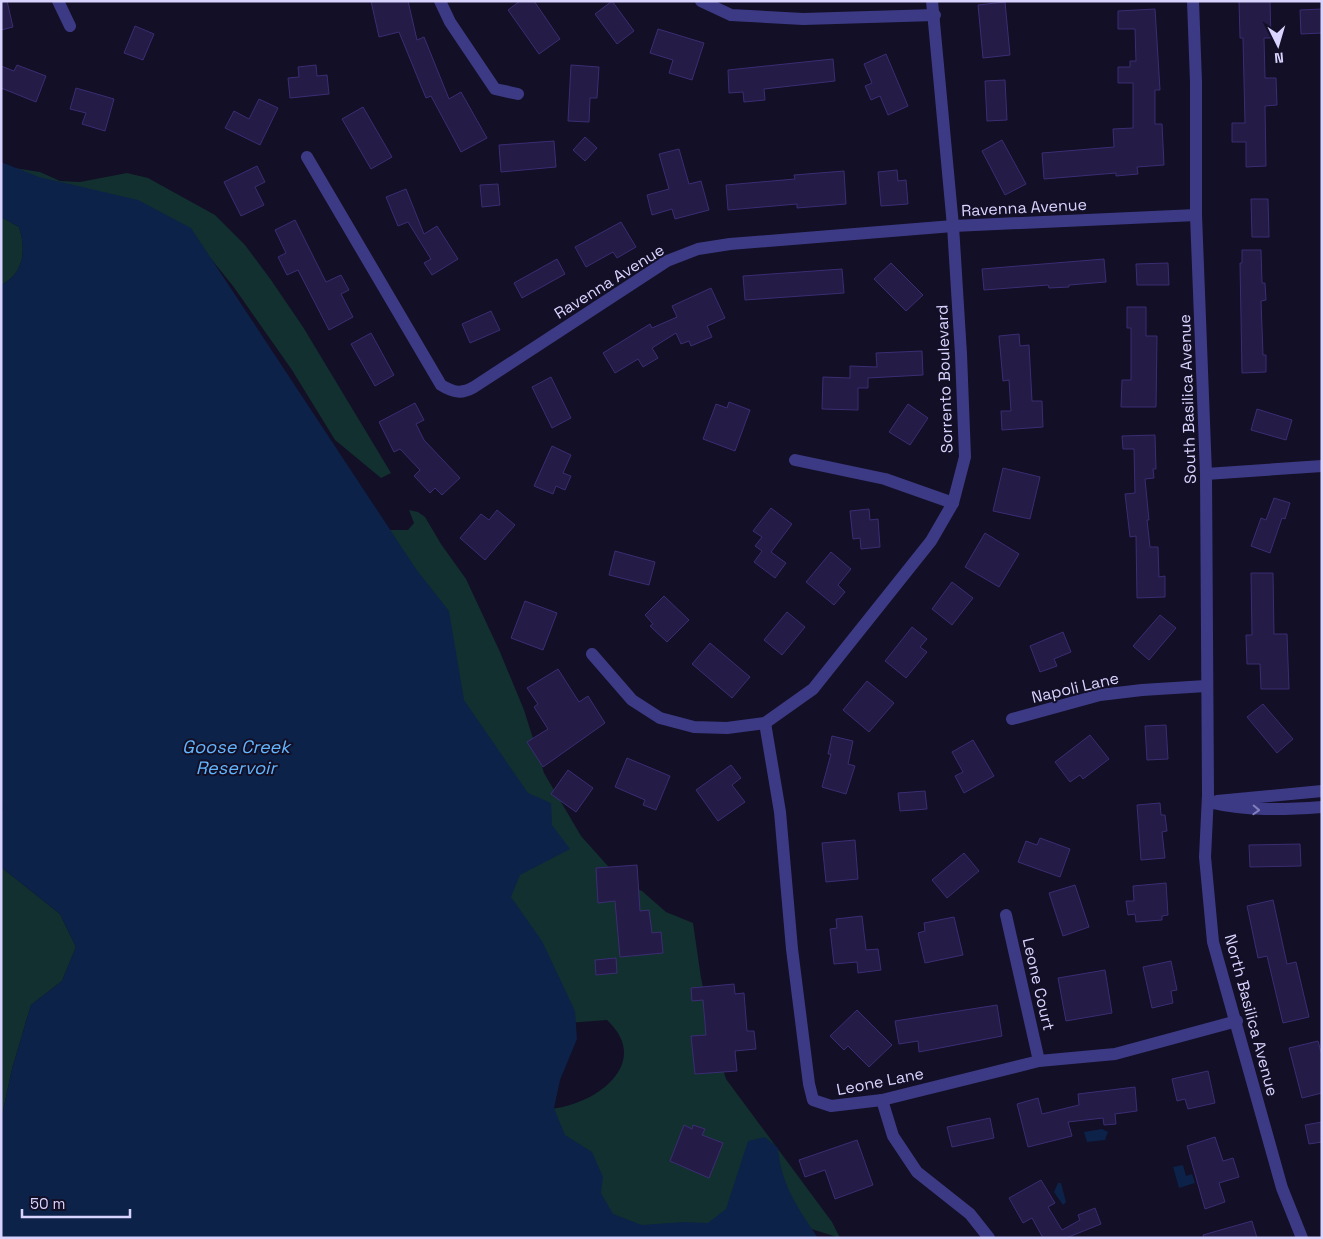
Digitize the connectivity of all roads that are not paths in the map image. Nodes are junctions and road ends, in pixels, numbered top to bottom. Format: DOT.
graph roads {
  1 [pos="58,1"];
  2 [pos="440,1"];
  3 [pos="701,1"];
  4 [pos="932,1"];
  5 [pos="1192,1"];
  6 [pos="935,15"];
  7 [pos="70,26"];
  8 [pos="518,94"];
  9 [pos="308,157"];
  10 [pos="1196,215"];
  11 [pos="953,226"];
  12 [pos="795,460"];
  13 [pos="1322,466"];
  14 [pos="1206,474"];
  15 [pos="953,503"];
  16 [pos="592,654"];
  17 [pos="1206,686"];
  18 [pos="1012,719"];
  19 [pos="765,723"];
  20 [pos="1322,791"];
  21 [pos="1208,799"];
  22 [pos="1322,807"];
  23 [pos="1006,915"];
  24 [pos="1237,1021"];
  25 [pos="1040,1061"];
  26 [pos="882,1100"];
  27 [pos="989,1238"];
  28 [pos="1302,1238"];
  1 -- 7 [label="street"];
  2 -- 8 [label="street"];
  3 -- 6 [label="street"];
  4 -- 6 [label="street, Sorrento Boulevard"];
  5 -- 10 [label="street, South Basilica Avenue"];
  6 -- 11 [label="street, Sorrento Boulevard"];
  9 -- 11 [label="street, Ravenna Avenue"];
  10 -- 11 [label="street, Ravenna Avenue"];
  10 -- 14 [label="street, South Basilica Avenue"];
  11 -- 15 [label="street, Sorrento Boulevard"];
  12 -- 15 [label="street"];
  13 -- 14 [label="street"];
  14 -- 17 [label="street, South Basilica Avenue"];
  15 -- 19 [label="street, Sorrento Boulevard"];
  16 -- 19 [label="street, Sorrento Boulevard"];
  17 -- 18 [label="street, Napoli Lane"];
  17 -- 21 [label="street, South Basilica Avenue"];
  19 -- 26 [label="street, Leone Lane"];
  20 -- 21 [label="street"];
  21 -- 22 [label="street, one-way"];
  21 -- 24 [label="street, North Basilica Avenue"];
  23 -- 25 [label="street, Leone Court"];
  24 -- 25 [label="street, Leone Lane"];
  24 -- 28 [label="street, North Basilica Avenue"];
  25 -- 26 [label="street, Leone Lane"];
  26 -- 27 [label="street"];
}
